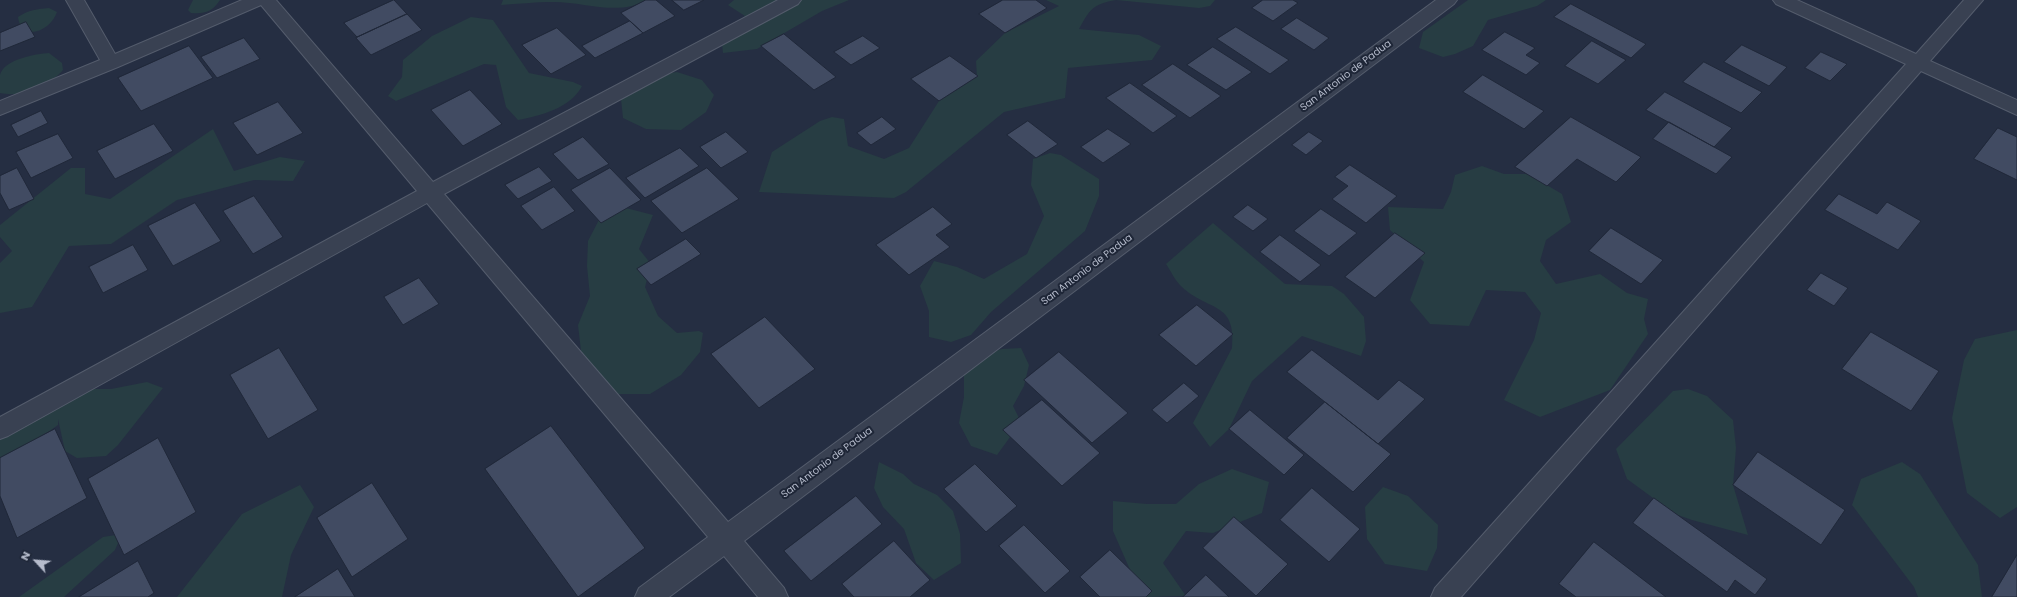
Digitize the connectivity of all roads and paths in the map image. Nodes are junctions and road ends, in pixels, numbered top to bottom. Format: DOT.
graph roads {
  1 [pos="75,0"];
  2 [pos="257,0"];
  3 [pos="266,0"];
  4 [pos="792,0"];
  5 [pos="1448,0"];
  6 [pos="1782,0"];
  7 [pos="1974,0"];
  8 [pos="1918,62"];
  9 [pos="112,63"];
  10 [pos="0,108"];
  11 [pos="2017,108"];
  12 [pos="431,192"];
  13 [pos="0,429"];
  14 [pos="726,539"];
  15 [pos="648,597"];
  16 [pos="775,597"];
  17 [pos="1444,597"];
  1 -- 9 [label="street"];
  2 -- 9 [label="street"];
  3 -- 12 [label="street"];
  4 -- 12 [label="street"];
  5 -- 14 [label="street, San Antonio de Padua"];
  6 -- 8 [label="street"];
  7 -- 8 [label="street"];
  8 -- 11 [label="street"];
  8 -- 17 [label="street"];
  9 -- 10 [label="street"];
  12 -- 13 [label="street"];
  12 -- 14 [label="street"];
  14 -- 15 [label="street, San Antonio de Padua"];
  14 -- 16 [label="street"];
}
